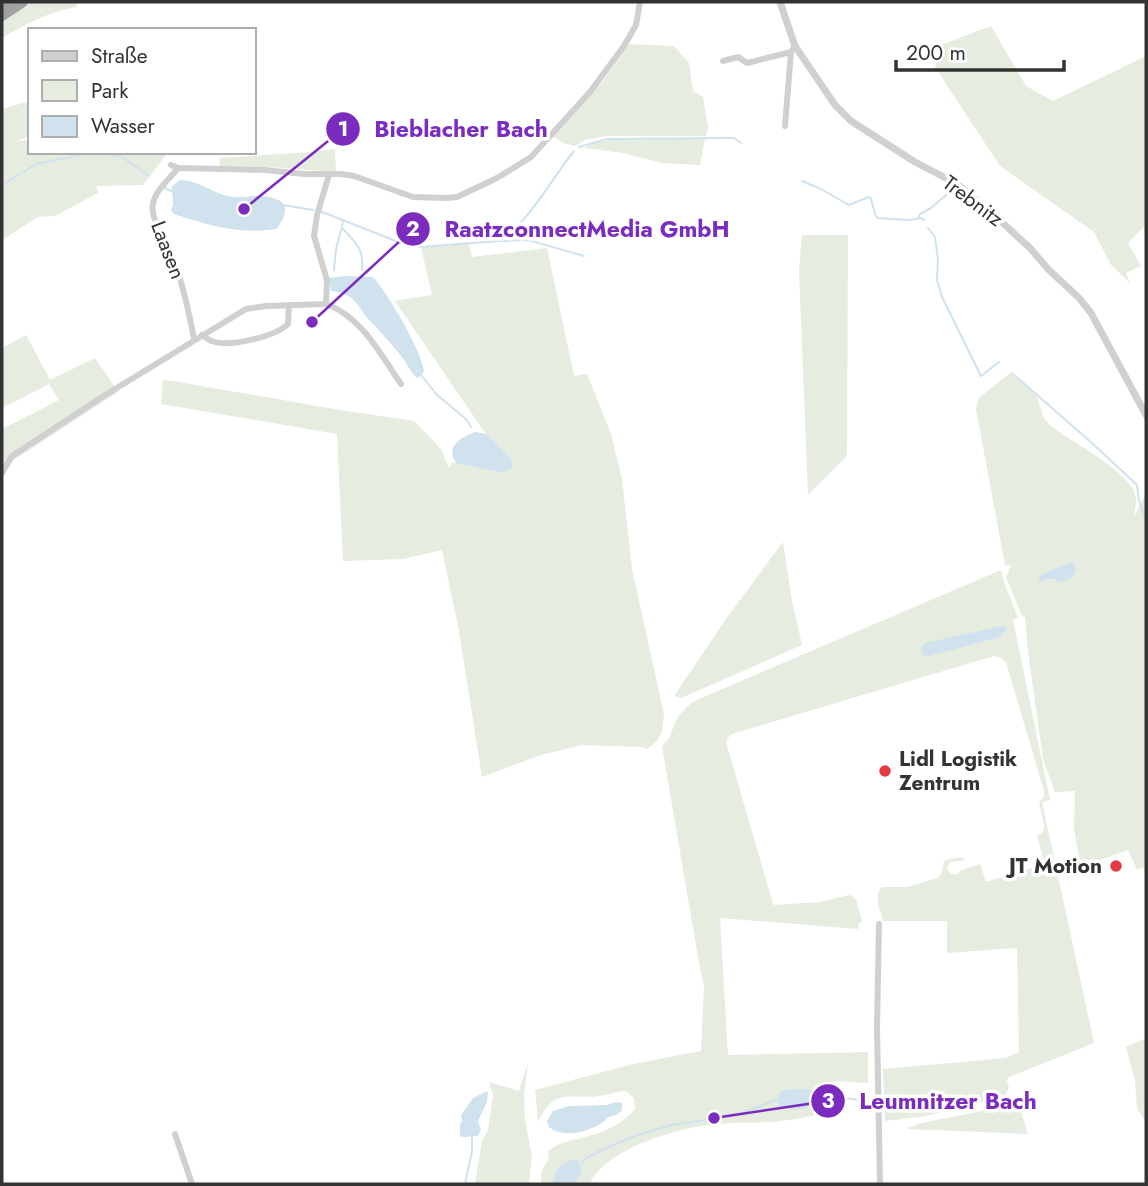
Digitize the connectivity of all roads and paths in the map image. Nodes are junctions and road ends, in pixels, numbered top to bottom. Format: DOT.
graph roads {
  1 [pos="8,2"];
  2 [pos="23,2"];
  3 [pos="640,2"];
  4 [pos="780,2"];
  5 [pos="2,6"];
  6 [pos="2,16"];
  7 [pos="793,49"];
  8 [pos="723,61"];
  9 [pos="785,126"];
  10 [pos="329,175"];
  11 [pos="326,304"];
  12 [pos="289,305"];
  13 [pos="202,335"];
  14 [pos="194,339"];
  15 [pos="401,384"];
  16 [pos="1146,415"];
  17 [pos="2,473"];
  18 [pos="879,924"];
  19 [pos="175,1134"];
  20 [pos="192,1184"];
  21 [pos="880,1184"];
  1 -- 5 [label="highway"];
  2 -- 6 [label="highway"];
  3 -- 10 [label="street, Laasen"];
  4 -- 7 [label="street, Trebnitz"];
  7 -- 8 [label="street"];
  7 -- 9 [label="street"];
  7 -- 16 [label="street, Trebnitz"];
  10 -- 11 [label="street"];
  10 -- 14 [label="street, Laasen"];
  11 -- 12 [label="street"];
  11 -- 15 [label="street"];
  12 -- 13 [label="street"];
  12 -- 13 [label="street"];
  13 -- 14 [label="street"];
  14 -- 17 [label="street"];
  18 -- 21 [label="street"];
  19 -- 20 [label="street"];
}
